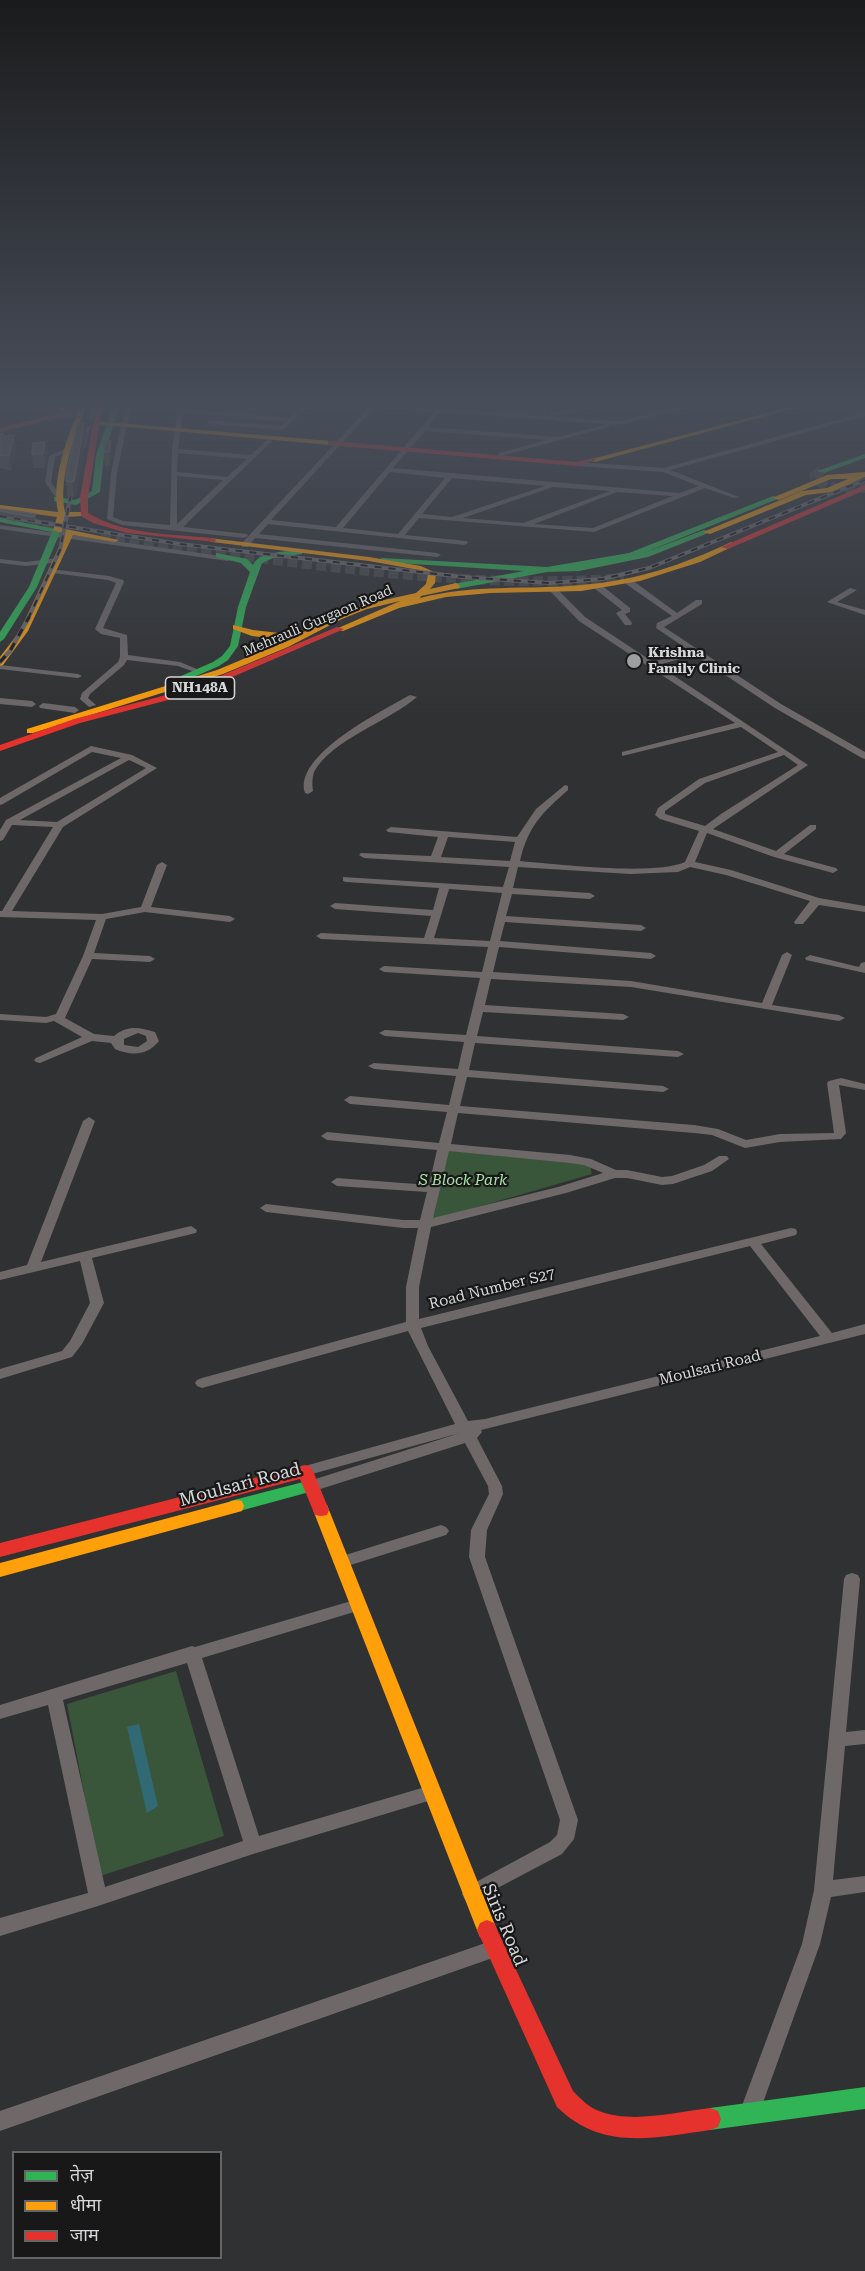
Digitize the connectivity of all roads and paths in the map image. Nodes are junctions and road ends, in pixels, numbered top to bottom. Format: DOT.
graph roads {
  1 [pos="46,513"];
  2 [pos="110,513"];
  3 [pos="172,513"];
  4 [pos="193,513"];
  5 [pos="275,513"];
  6 [pos="352,513"];
  7 [pos="419,513"];
  8 [pos="471,513"];
  9 [pos="557,513"];
  10 [pos="636,513"];
  11 [pos="738,513"];
  12 [pos="755,513"];
  13 [pos="772,513"];
  14 [pos="802,513"];
  15 [pos="820,513"];
  16 [pos="84,514"];
  17 [pos="62,515"];
  18 [pos="417,516"];
  19 [pos="453,519"];
  20 [pos="0,520"];
  21 [pos="804,520"];
  22 [pos="788,521"];
  23 [pos="267,522"];
  24 [pos="524,525"];
  25 [pos="0,527"];
  26 [pos="177,528"];
  27 [pos="338,529"];
  28 [pos="62,533"];
  29 [pos="400,536"];
  30 [pos="248,539"];
  31 [pos="464,543"];
  32 [pos="734,544"];
  33 [pos="299,552"];
  34 [pos="438,555"];
  35 [pos="706,558"];
  36 [pos="369,559"];
  37 [pos="0,561"];
  38 [pos="52,564"];
  39 [pos="254,572"];
  40 [pos="623,577"];
  41 [pos="597,586"];
  42 [pos="552,589"];
  43 [pos="853,590"];
  44 [pos="699,602"];
  45 [pos="394,608"];
  46 [pos="864,612"];
  47 [pos="676,616"];
  48 [pos="14,620"];
  49 [pos="628,623"];
  50 [pos="0,626"];
  51 [pos="236,627"];
  52 [pos="322,636"];
  53 [pos="0,639"];
  54 [pos="698,652"];
  55 [pos="124,657"];
  56 [pos="654,664"];
  57 [pos="0,665"];
  58 [pos="200,672"];
  59 [pos="78,676"];
  60 [pos="413,697"];
  61 [pos="0,701"];
  62 [pos="32,704"];
  63 [pos="92,705"];
  64 [pos="43,706"];
  65 [pos="75,710"];
  66 [pos="743,724"];
  67 [pos="30,731"];
  68 [pos="0,741"];
  69 [pos="0,748"];
  70 [pos="785,752"];
  71 [pos="625,754"];
  72 [pos="865,756"];
  73 [pos="129,757"];
  74 [pos="565,788"];
  75 [pos="308,791"];
  76 [pos="0,802"];
  77 [pos="5,822"];
  78 [pos="59,825"];
  79 [pos="813,827"];
  80 [pos="705,829"];
  81 [pos="391,830"];
  82 [pos="444,834"];
  83 [pos="0,838"];
  84 [pos="520,840"];
  85 [pos="364,855"];
  86 [pos="777,855"];
  87 [pos="435,859"];
  88 [pos="513,864"];
  89 [pos="689,864"];
  90 [pos="162,865"];
  91 [pos="833,870"];
  92 [pos="346,879"];
  93 [pos="445,886"];
  94 [pos="507,891"];
  95 [pos="590,896"];
  96 [pos="816,901"];
  97 [pos="335,906"];
  98 [pos="145,909"];
  99 [pos="865,909"];
  100 [pos="435,913"];
  101 [pos="2,914"];
  102 [pos="102,917"];
  103 [pos="230,919"];
  104 [pos="500,919"];
  105 [pos="799,922"];
  106 [pos="640,928"];
  107 [pos="321,936"];
  108 [pos="428,941"];
  109 [pos="494,944"];
  110 [pos="787,955"];
  111 [pos="88,956"];
  112 [pos="651,956"];
  113 [pos="810,958"];
  114 [pos="150,959"];
  115 [pos="865,965"];
  116 [pos="384,969"];
  117 [pos="486,975"];
  118 [pos="766,1007"];
  119 [pos="478,1008"];
  120 [pos="0,1017"];
  121 [pos="623,1017"];
  122 [pos="57,1018"];
  123 [pos="839,1018"];
  124 [pos="386,1033"];
  125 [pos="91,1037"];
  126 [pos="117,1040"];
  127 [pos="470,1040"];
  128 [pos="678,1054"];
  129 [pos="40,1060"];
  130 [pos="374,1066"];
  131 [pos="462,1073"];
  132 [pos="865,1087"];
  133 [pos="663,1089"];
  134 [pos="350,1100"];
  135 [pos="454,1109"];
  136 [pos="89,1121"];
  137 [pos="327,1136"];
  138 [pos="444,1147"];
  139 [pos="723,1159"];
  140 [pos="615,1174"];
  141 [pos="337,1182"];
  142 [pos="434,1190"];
  143 [pos="266,1208"];
  144 [pos="425,1224"];
  145 [pos="191,1230"];
  146 [pos="791,1232"];
  147 [pos="753,1242"];
  148 [pos="85,1256"];
  149 [pos="32,1269"];
  150 [pos="0,1276"];
  151 [pos="413,1325"];
  152 [pos="865,1329"];
  153 [pos="830,1338"];
  154 [pos="0,1374"];
  155 [pos="202,1383"];
  156 [pos="465,1432"];
  157 [pos="305,1471"];
  158 [pos="311,1486"];
  159 [pos="77,1530"];
  160 [pos="441,1531"];
  161 [pos="81,1548"];
  162 [pos="0,1550"];
  163 [pos="341,1562"];
  164 [pos="0,1570"];
  165 [pos="852,1579"];
  166 [pos="358,1605"];
  167 [pos="192,1653"];
  168 [pos="54,1696"];
  169 [pos="0,1712"];
  170 [pos="865,1737"];
  171 [pos="838,1740"];
  172 [pos="432,1793"];
  173 [pos="253,1846"];
  174 [pos="865,1884"];
  175 [pos="823,1890"];
  176 [pos="471,1894"];
  177 [pos="98,1898"];
  178 [pos="0,1927"];
  179 [pos="494,1949"];
  180 [pos="865,2098"];
  181 [pos="748,2115"];
  182 [pos="0,2121"];
  1 -- 17 [label="main road"];
  2 -- 26 [label="street"];
  3 -- 26 [label="street"];
  4 -- 26 [label="street"];
  5 -- 23 [label="street"];
  6 -- 27 [label="street"];
  7 -- 18 [label="street"];
  8 -- 19 [label="street"];
  9 -- 24 [label="street"];
  10 -- 24 [label="street"];
  11 -- 67 [label="main road"];
  12 -- 36 [label="main road"];
  13 -- 40 [label="main road"];
  14 -- 22 [label="main road"];
  15 -- 21 [label="main road"];
  16 -- 17 [label="main road"];
  16 -- 30 [label="main road, Mehrauli Gurgaon Road / NH148A"];
  17 -- 28 [label="main road"];
  18 -- 19 [label="street"];
  18 -- 29 [label="street"];
  19 -- 24 [label="street"];
  20 -- 28 [label="main road"];
  21 -- 22 [label="main road"];
  21 -- 35 [label="main road"];
  22 -- 32 [label="main road"];
  23 -- 27 [label="street"];
  23 -- 30 [label="street"];
  25 -- 28 [label="street"];
  26 -- 30 [label="street"];
  27 -- 29 [label="street"];
  28 -- 38 [label="main road"];
  28 -- 39 [label="main road"];
  29 -- 31 [label="street"];
  30 -- 33 [label="main road, Mehrauli Gurgaon Road / NH148A"];
  30 -- 34 [label="street"];
  32 -- 35 [label="main road"];
  32 -- 40 [label="main road"];
  33 -- 36 [label="main road, Mehrauli Gurgaon Road / NH148A"];
  33 -- 39 [label="main road"];
  35 -- 40 [label="main road"];
  36 -- 45 [label="main road, Mehrauli Gurgaon Road / NH148A"];
  37 -- 38 [label="street"];
  38 -- 48 [label="main road"];
  38 -- 55 [label="street"];
  38 -- 57 [label="main road"];
  39 -- 51 [label="main road, Mehrauli Gurgaon Road / NH148A"];
  40 -- 41 [label="main road"];
  40 -- 47 [label="street"];
  41 -- 42 [label="main road"];
  41 -- 49 [label="street"];
  42 -- 45 [label="main road"];
  42 -- 56 [label="street"];
  43 -- 46 [label="street"];
  44 -- 47 [label="street"];
  45 -- 52 [label="main road, Mehrauli Gurgaon Road / NH148A"];
  47 -- 54 [label="street"];
  48 -- 50 [label="street"];
  48 -- 53 [label="main road"];
  51 -- 52 [label="main road"];
  51 -- 58 [label="main road, Mehrauli Gurgaon Road / NH148A"];
  52 -- 69 [label="main road, Mehrauli Gurgaon Road / NH148A"];
  54 -- 56 [label="street"];
  54 -- 72 [label="street"];
  55 -- 58 [label="street"];
  55 -- 63 [label="street"];
  56 -- 66 [label="street"];
  57 -- 59 [label="street"];
  58 -- 63 [label="main road, Mehrauli Gurgaon Road / NH148A"];
  60 -- 75 [label="street"];
  61 -- 62 [label="street"];
  63 -- 65 [label="main road, Mehrauli Gurgaon Road / NH148A"];
  64 -- 65 [label="street"];
  65 -- 67 [label="main road, Mehrauli Gurgaon Road / NH148A"];
  66 -- 70 [label="street"];
  66 -- 71 [label="street"];
  67 -- 68 [label="main road, Mehrauli Gurgaon Road / NH148A"];
  70 -- 80 [label="street"];
  70 -- 80 [label="street"];
  73 -- 76 [label="street"];
  73 -- 77 [label="street"];
  73 -- 78 [label="street"];
  74 -- 84 [label="street"];
  77 -- 78 [label="street"];
  77 -- 83 [label="street"];
  78 -- 101 [label="street"];
  79 -- 86 [label="street"];
  80 -- 86 [label="street"];
  80 -- 89 [label="street"];
  81 -- 82 [label="street"];
  82 -- 84 [label="street"];
  82 -- 87 [label="street"];
  84 -- 88 [label="street"];
  85 -- 87 [label="street"];
  86 -- 91 [label="street"];
  87 -- 88 [label="street"];
  88 -- 89 [label="street"];
  88 -- 94 [label="street"];
  89 -- 96 [label="street"];
  90 -- 98 [label="street"];
  92 -- 93 [label="street"];
  93 -- 94 [label="street"];
  93 -- 100 [label="street"];
  94 -- 95 [label="street"];
  94 -- 104 [label="street"];
  96 -- 99 [label="street"];
  96 -- 105 [label="street"];
  97 -- 100 [label="street"];
  98 -- 102 [label="street"];
  98 -- 103 [label="street"];
  100 -- 108 [label="street"];
  101 -- 102 [label="street"];
  102 -- 111 [label="street"];
  104 -- 106 [label="street"];
  104 -- 109 [label="street"];
  107 -- 108 [label="street"];
  108 -- 109 [label="street"];
  109 -- 112 [label="street"];
  109 -- 117 [label="street"];
  110 -- 118 [label="street"];
  111 -- 114 [label="street"];
  111 -- 122 [label="street"];
  113 -- 115 [label="street"];
  116 -- 117 [label="street"];
  117 -- 118 [label="street"];
  117 -- 119 [label="street"];
  118 -- 123 [label="street"];
  119 -- 121 [label="street"];
  119 -- 127 [label="street"];
  120 -- 122 [label="street"];
  122 -- 125 [label="street"];
  124 -- 127 [label="street"];
  125 -- 126 [label="street"];
  125 -- 129 [label="street"];
  127 -- 128 [label="street"];
  127 -- 131 [label="street"];
  130 -- 131 [label="street"];
  131 -- 133 [label="street"];
  131 -- 135 [label="street"];
  132 -- 135 [label="street"];
  134 -- 135 [label="street"];
  135 -- 138 [label="street"];
  136 -- 149 [label="street"];
  137 -- 138 [label="street"];
  138 -- 140 [label="street"];
  138 -- 142 [label="street"];
  139 -- 140 [label="street"];
  140 -- 144 [label="street"];
  141 -- 142 [label="street"];
  142 -- 144 [label="street"];
  143 -- 144 [label="street"];
  144 -- 151 [label="street"];
  145 -- 148 [label="street"];
  146 -- 147 [label="street, Road Number S27"];
  147 -- 151 [label="street, Road Number S27"];
  147 -- 153 [label="street"];
  148 -- 149 [label="street"];
  148 -- 154 [label="street"];
  149 -- 150 [label="street"];
  151 -- 155 [label="street, Road Number S27"];
  151 -- 156 [label="street"];
  152 -- 153 [label="street, Moulsari Road"];
  153 -- 156 [label="street, Moulsari Road"];
  156 -- 157 [label="street, Moulsari Road"];
  156 -- 158 [label="street, Moulsari Road"];
  156 -- 176 [label="street"];
  157 -- 158 [label="main road, Siris Road"];
  157 -- 159 [label="main road, Moulsari Road"];
  158 -- 161 [label="main road, Moulsari Road"];
  158 -- 163 [label="main road, Siris Road"];
  159 -- 161 [label="main road"];
  159 -- 162 [label="main road, Moulsari Road"];
  160 -- 163 [label="street"];
  161 -- 164 [label="main road, Moulsari Road"];
  163 -- 166 [label="main road, Siris Road"];
  165 -- 171 [label="street"];
  166 -- 167 [label="street"];
  166 -- 172 [label="main road, Siris Road"];
  167 -- 168 [label="street"];
  167 -- 173 [label="street"];
  168 -- 169 [label="street"];
  168 -- 177 [label="street"];
  170 -- 171 [label="street"];
  171 -- 175 [label="street"];
  172 -- 173 [label="street"];
  172 -- 176 [label="main road, Siris Road"];
  173 -- 177 [label="street"];
  174 -- 175 [label="street"];
  175 -- 181 [label="street"];
  176 -- 179 [label="main road, Siris Road"];
  177 -- 178 [label="street"];
  179 -- 181 [label="main road, Siris Road"];
  179 -- 182 [label="street"];
  180 -- 181 [label="main road, Siris Road"];
}
